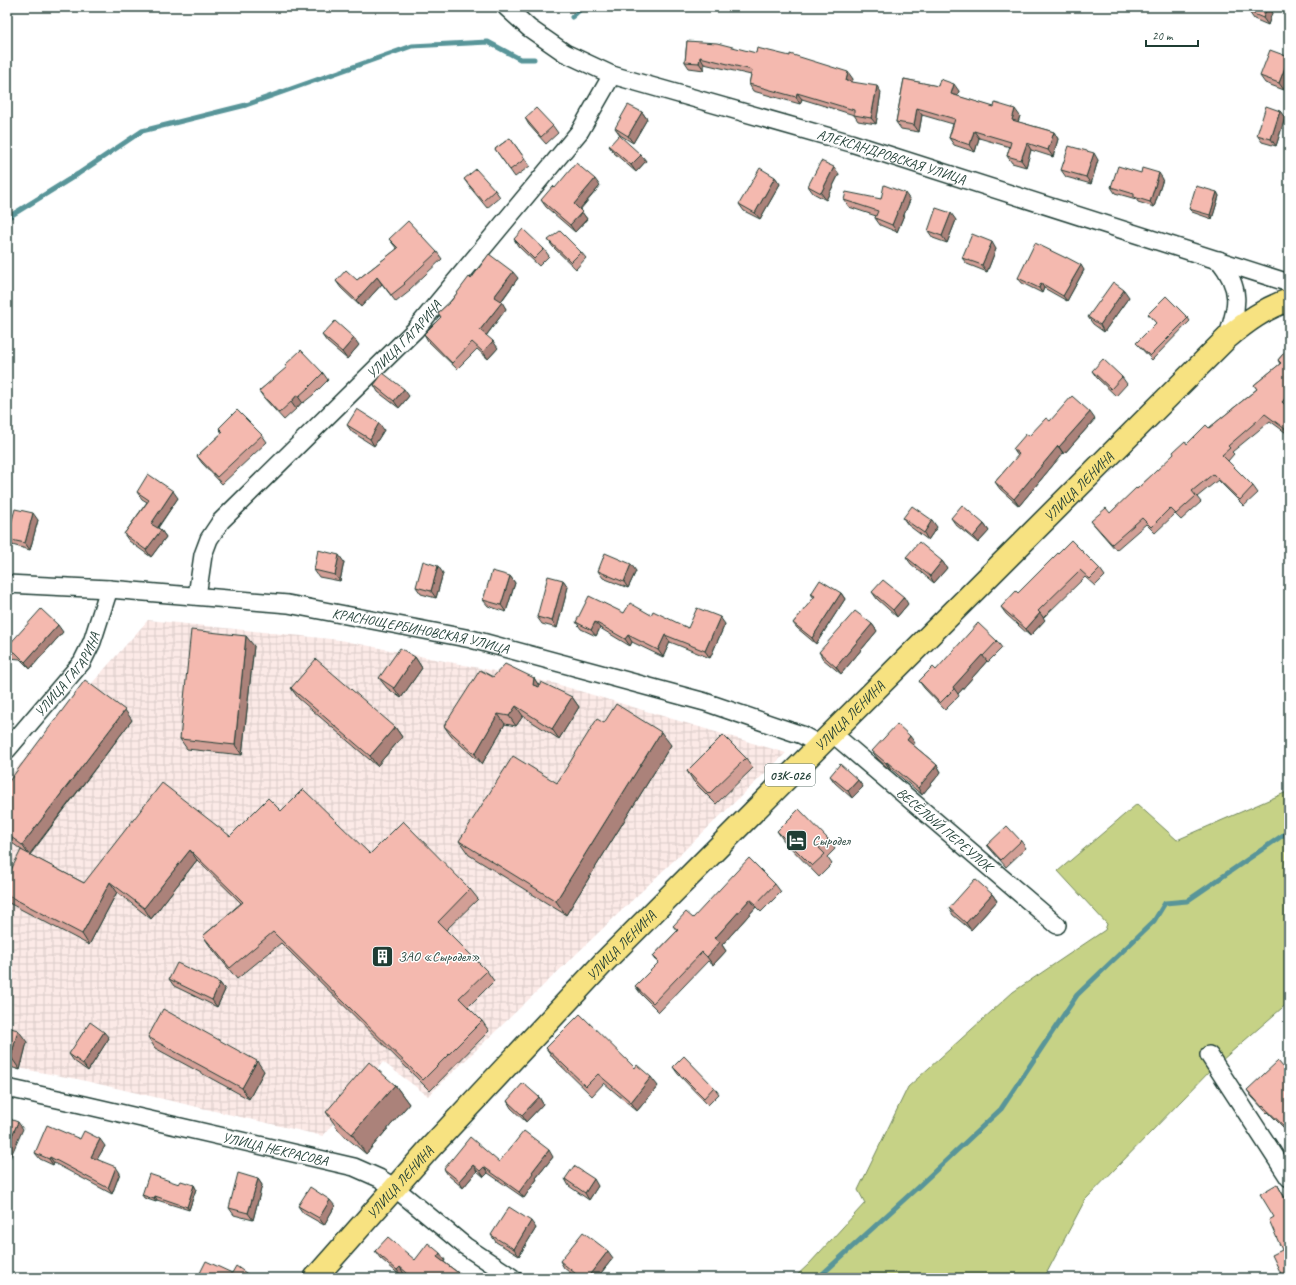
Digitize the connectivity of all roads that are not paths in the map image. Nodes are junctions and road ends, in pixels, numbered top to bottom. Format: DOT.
graph roads {
  1 [pos="506,7"];
  2 [pos="612,75"];
  3 [pos="1219,260"];
  4 [pos="1289,283"];
  5 [pos="1289,300"];
  6 [pos="1227,338"];
  7 [pos="7,584"];
  8 [pos="109,589"];
  9 [pos="197,596"];
  10 [pos="826,739"];
  11 [pos="7,750"];
  12 [pos="1057,925"];
  13 [pos="1209,1055"];
  14 [pos="7,1088"];
  15 [pos="1289,1178"];
  16 [pos="394,1188"];
  17 [pos="315,1278"];
  18 [pos="513,1278"];
  1 -- 2 [label="street, АЛЕКСАНДРОВСКАЯ УЛИЦА"];
  2 -- 3 [label="street, АЛЕКСАНДРОВСКАЯ УЛИЦА"];
  2 -- 9 [label="street, УЛИЦА ГАГАРИНА"];
  3 -- 4 [label="street, АЛЕКСАНДРОВСКАЯ УЛИЦА"];
  3 -- 6 [label="street"];
  5 -- 6 [label="main road, УЛИЦА ЛЕНИНА / 03К-026"];
  6 -- 10 [label="main road, УЛИЦА ЛЕНИНА / 03К-026"];
  7 -- 8 [label="street, КРАСНОЩЕРБИНОВСКАЯ УЛИЦА"];
  8 -- 9 [label="street, КРАСНОЩЕРБИНОВСКАЯ УЛИЦА"];
  8 -- 11 [label="street, УЛИЦА ГАГАРИНА"];
  9 -- 10 [label="street, КРАСНОЩЕРБИНОВСКАЯ УЛИЦА"];
  10 -- 12 [label="street, ВЕСЁЛЫЙ ПЕРЕУЛОК"];
  10 -- 16 [label="main road, УЛИЦА ЛЕНИНА / 03К-026"];
  13 -- 15 [label="street"];
  14 -- 16 [label="street, УЛИЦА НЕКРАСОВА"];
  16 -- 17 [label="main road, УЛИЦА ЛЕНИНА / 03К-026"];
  16 -- 18 [label="street, УЛИЦА НЕКРАСОВА"];
}
